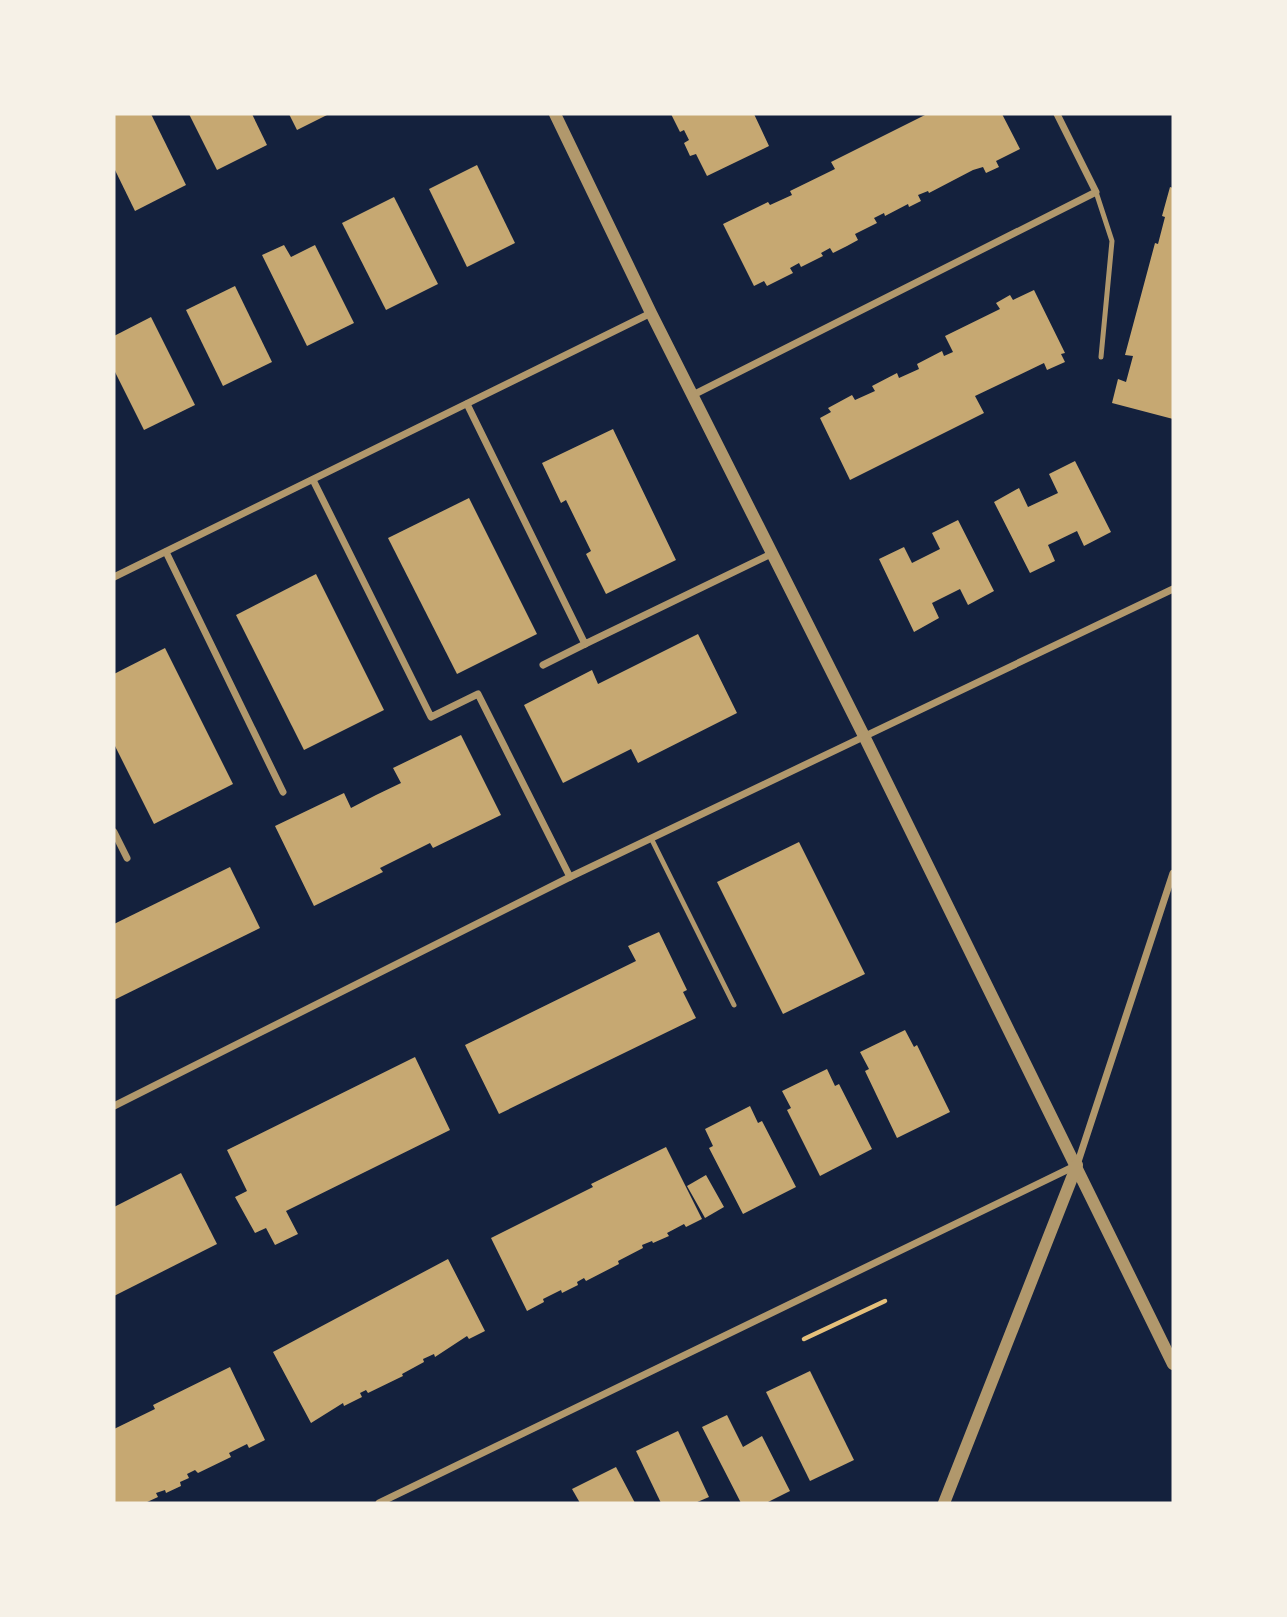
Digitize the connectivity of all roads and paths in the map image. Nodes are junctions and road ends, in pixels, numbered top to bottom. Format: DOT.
graph roads {
  1 [pos="555,114"];
  2 [pos="1057,114"];
  3 [pos="1096,192"];
  4 [pos="651,313"];
  5 [pos="1101,357"];
  6 [pos="693,395"];
  7 [pos="467,404"];
  8 [pos="313,480"];
  9 [pos="166,552"];
  10 [pos="773,552"];
  11 [pos="114,577"];
  12 [pos="1173,589"];
  13 [pos="585,644"];
  14 [pos="543,665"];
  15 [pos="864,736"];
  16 [pos="283,792"];
  17 [pos="114,832"];
  18 [pos="651,838"];
  19 [pos="127,858"];
  20 [pos="1173,873"];
  21 [pos="570,877"];
  22 [pos="734,1005"];
  23 [pos="114,1107"];
  24 [pos="1077,1165"];
  25 [pos="885,1301"];
  26 [pos="804,1339"];
  27 [pos="1173,1364"];
  28 [pos="379,1503"];
  29 [pos="944,1503"];
  1 -- 4 [label="street"];
  2 -- 3 [label="street"];
  3 -- 5 [label="lane"];
  3 -- 6 [label="street"];
  4 -- 6 [label="street"];
  4 -- 7 [label="street"];
  6 -- 10 [label="street"];
  7 -- 8 [label="street"];
  7 -- 13 [label="street"];
  8 -- 9 [label="street"];
  8 -- 21 [label="street"];
  9 -- 11 [label="street"];
  9 -- 16 [label="street"];
  10 -- 13 [label="street"];
  10 -- 15 [label="street"];
  12 -- 15 [label="street"];
  13 -- 14 [label="street"];
  15 -- 18 [label="street"];
  15 -- 24 [label="street"];
  17 -- 19 [label="street"];
  18 -- 21 [label="street"];
  18 -- 22 [label="lane"];
  20 -- 24 [label="street"];
  21 -- 23 [label="street"];
  24 -- 27 [label="street"];
  24 -- 28 [label="street"];
  24 -- 29 [label="street"];
  25 -- 26 [label="path"];
}
